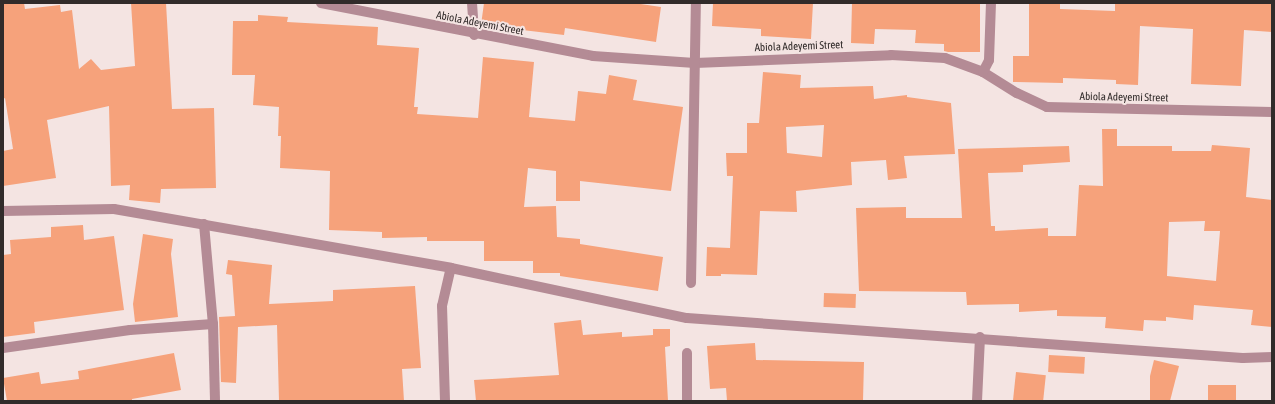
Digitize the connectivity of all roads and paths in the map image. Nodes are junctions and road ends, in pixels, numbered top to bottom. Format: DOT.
graph roads {
  1 [pos="321,3"];
  2 [pos="472,3"];
  3 [pos="696,3"];
  4 [pos="991,3"];
  5 [pos="474,35"];
  6 [pos="695,63"];
  7 [pos="983,72"];
  8 [pos="1272,112"];
  9 [pos="3,211"];
  10 [pos="204,224"];
  11 [pos="451,268"];
  12 [pos="691,283"];
  13 [pos="213,324"];
  14 [pos="980,337"];
  15 [pos="3,348"];
  16 [pos="687,353"];
  17 [pos="1272,357"];
  18 [pos="215,401"];
  19 [pos="445,401"];
  20 [pos="687,401"];
  21 [pos="977,401"];
  1 -- 5 [label="street, Abiola Adeyemi Street"];
  2 -- 5 [label="street"];
  3 -- 6 [label="street"];
  4 -- 7 [label="street"];
  5 -- 6 [label="street, Abiola Adeyemi Street"];
  6 -- 7 [label="street, Abiola Adeyemi Street"];
  6 -- 12 [label="street"];
  7 -- 8 [label="street, Abiola Adeyemi Street"];
  9 -- 10 [label="street"];
  10 -- 11 [label="street"];
  10 -- 13 [label="street"];
  11 -- 14 [label="street"];
  11 -- 19 [label="street"];
  13 -- 15 [label="street"];
  13 -- 18 [label="street"];
  14 -- 17 [label="street"];
  14 -- 21 [label="street"];
  16 -- 20 [label="street"];
}
